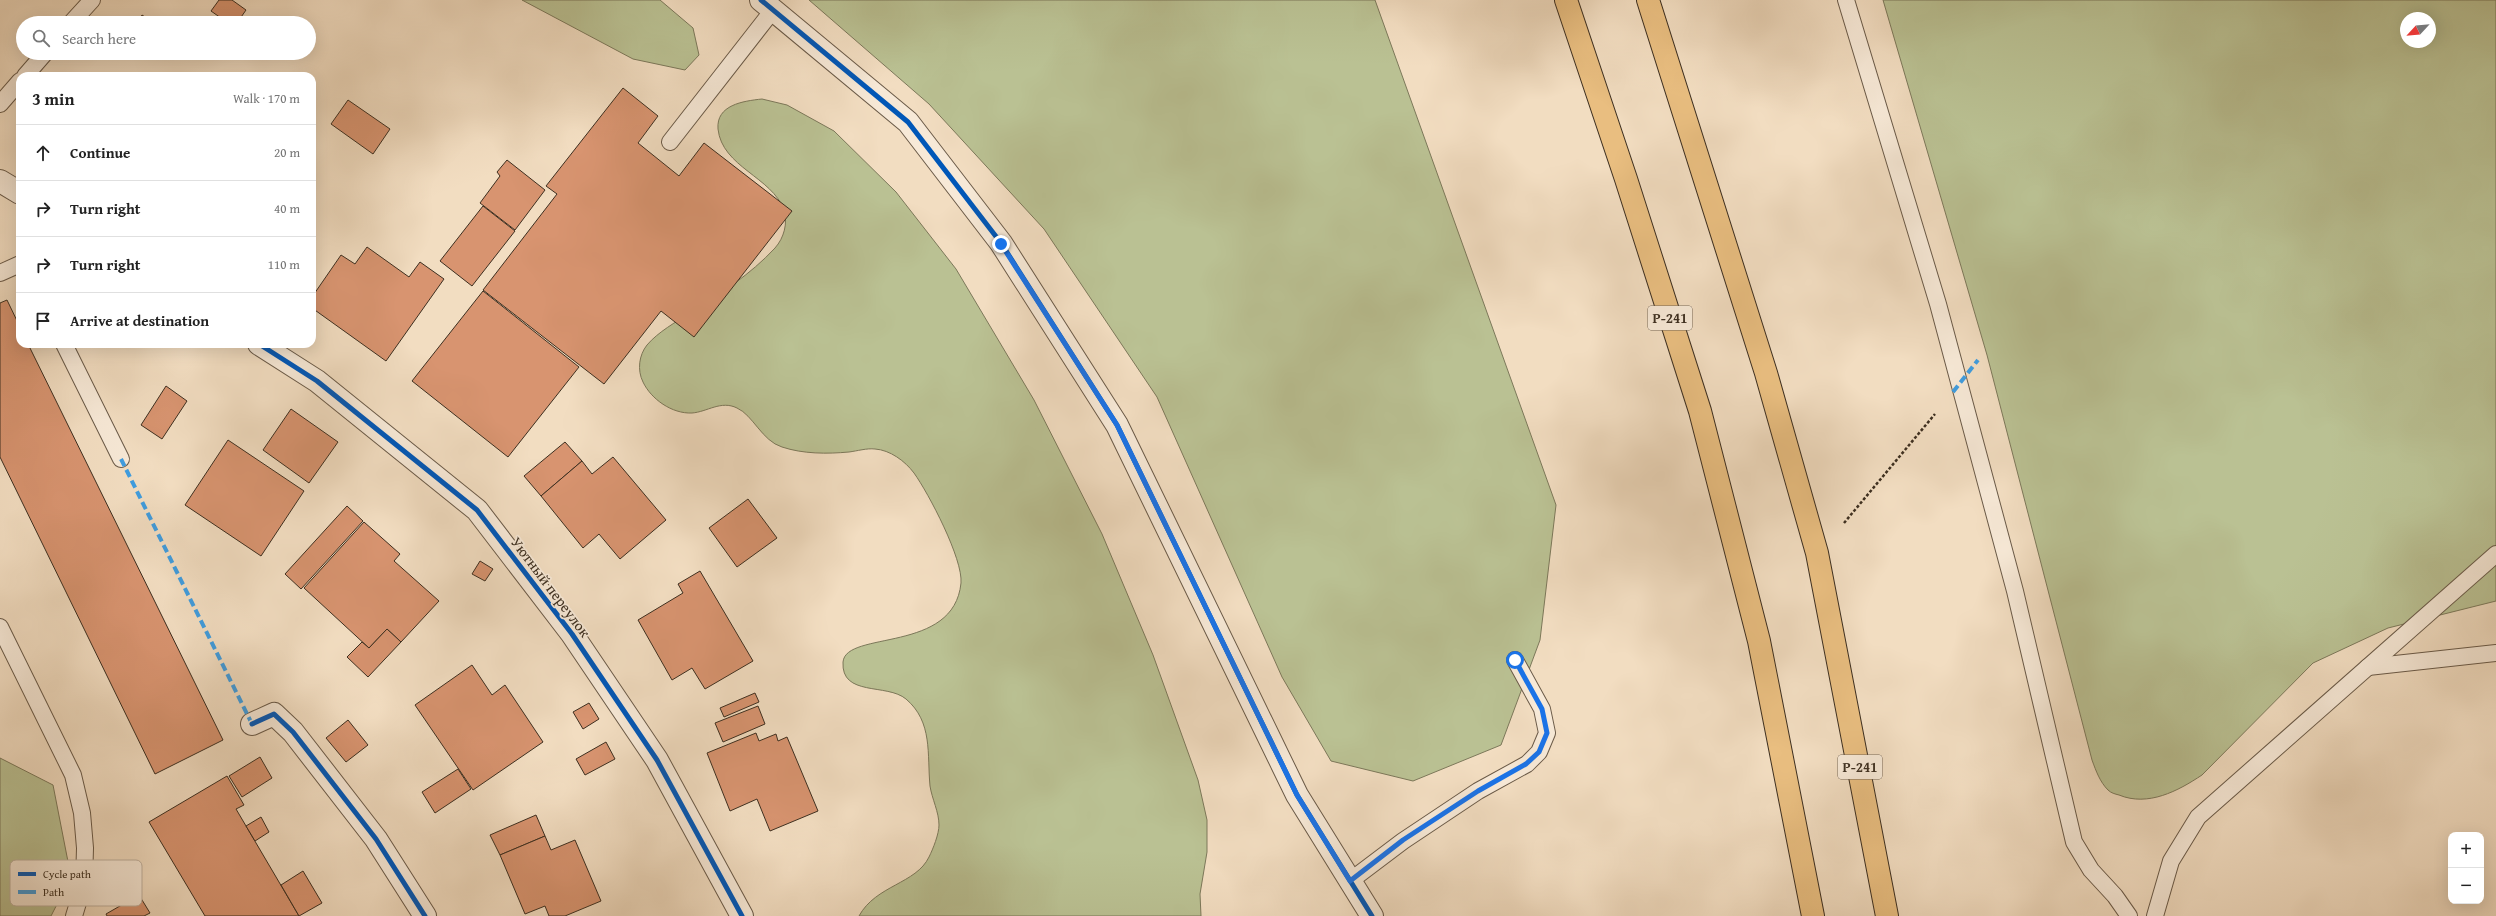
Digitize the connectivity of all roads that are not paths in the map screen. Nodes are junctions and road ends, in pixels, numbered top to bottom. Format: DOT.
graph roads {
  1 [pos="92,0"];
  2 [pos="1566,0"];
  3 [pos="1648,0"];
  4 [pos="1846,0"];
  5 [pos="767,5"];
  6 [pos="78,16"];
  7 [pos="39,60"];
  8 [pos="28,72"];
  9 [pos="16,86"];
  10 [pos="0,104"];
  11 [pos="670,142"];
  12 [pos="0,181"];
  13 [pos="16,191"];
  14 [pos="16,266"];
  15 [pos="0,273"];
  16 [pos="66,348"];
  17 [pos="265,348"];
  18 [pos="121,459"];
  19 [pos="2496,554"];
  20 [pos="0,627"];
  21 [pos="2496,653"];
  22 [pos="1515,660"];
  23 [pos="2368,667"];
  24 [pos="252,724"];
  25 [pos="85,860"];
  26 [pos="1350,881"];
  27 [pos="77,906"];
  28 [pos="74,916"];
  29 [pos="425,916"];
  30 [pos="742,916"];
  31 [pos="1372,916"];
  32 [pos="1813,916"];
  33 [pos="1887,916"];
  34 [pos="2129,916"];
  35 [pos="2156,916"];
  1 -- 6 [label="lane"];
  2 -- 32 [label="highway, Р-241"];
  3 -- 33 [label="highway, Р-241"];
  4 -- 34 [label="lane"];
  5 -- 11 [label="lane"];
  5 -- 26 [label="street"];
  7 -- 8 [label="lane"];
  9 -- 10 [label="lane"];
  12 -- 13 [label="street"];
  14 -- 15 [label="lane"];
  16 -- 18 [label="lane"];
  17 -- 30 [label="street, Уютный переулок"];
  19 -- 23 [label="lane"];
  20 -- 25 [label="lane"];
  21 -- 23 [label="lane"];
  22 -- 26 [label="lane"];
  23 -- 35 [label="lane"];
  24 -- 29 [label="street"];
  26 -- 31 [label="street"];
  27 -- 28 [label="lane"];
}
